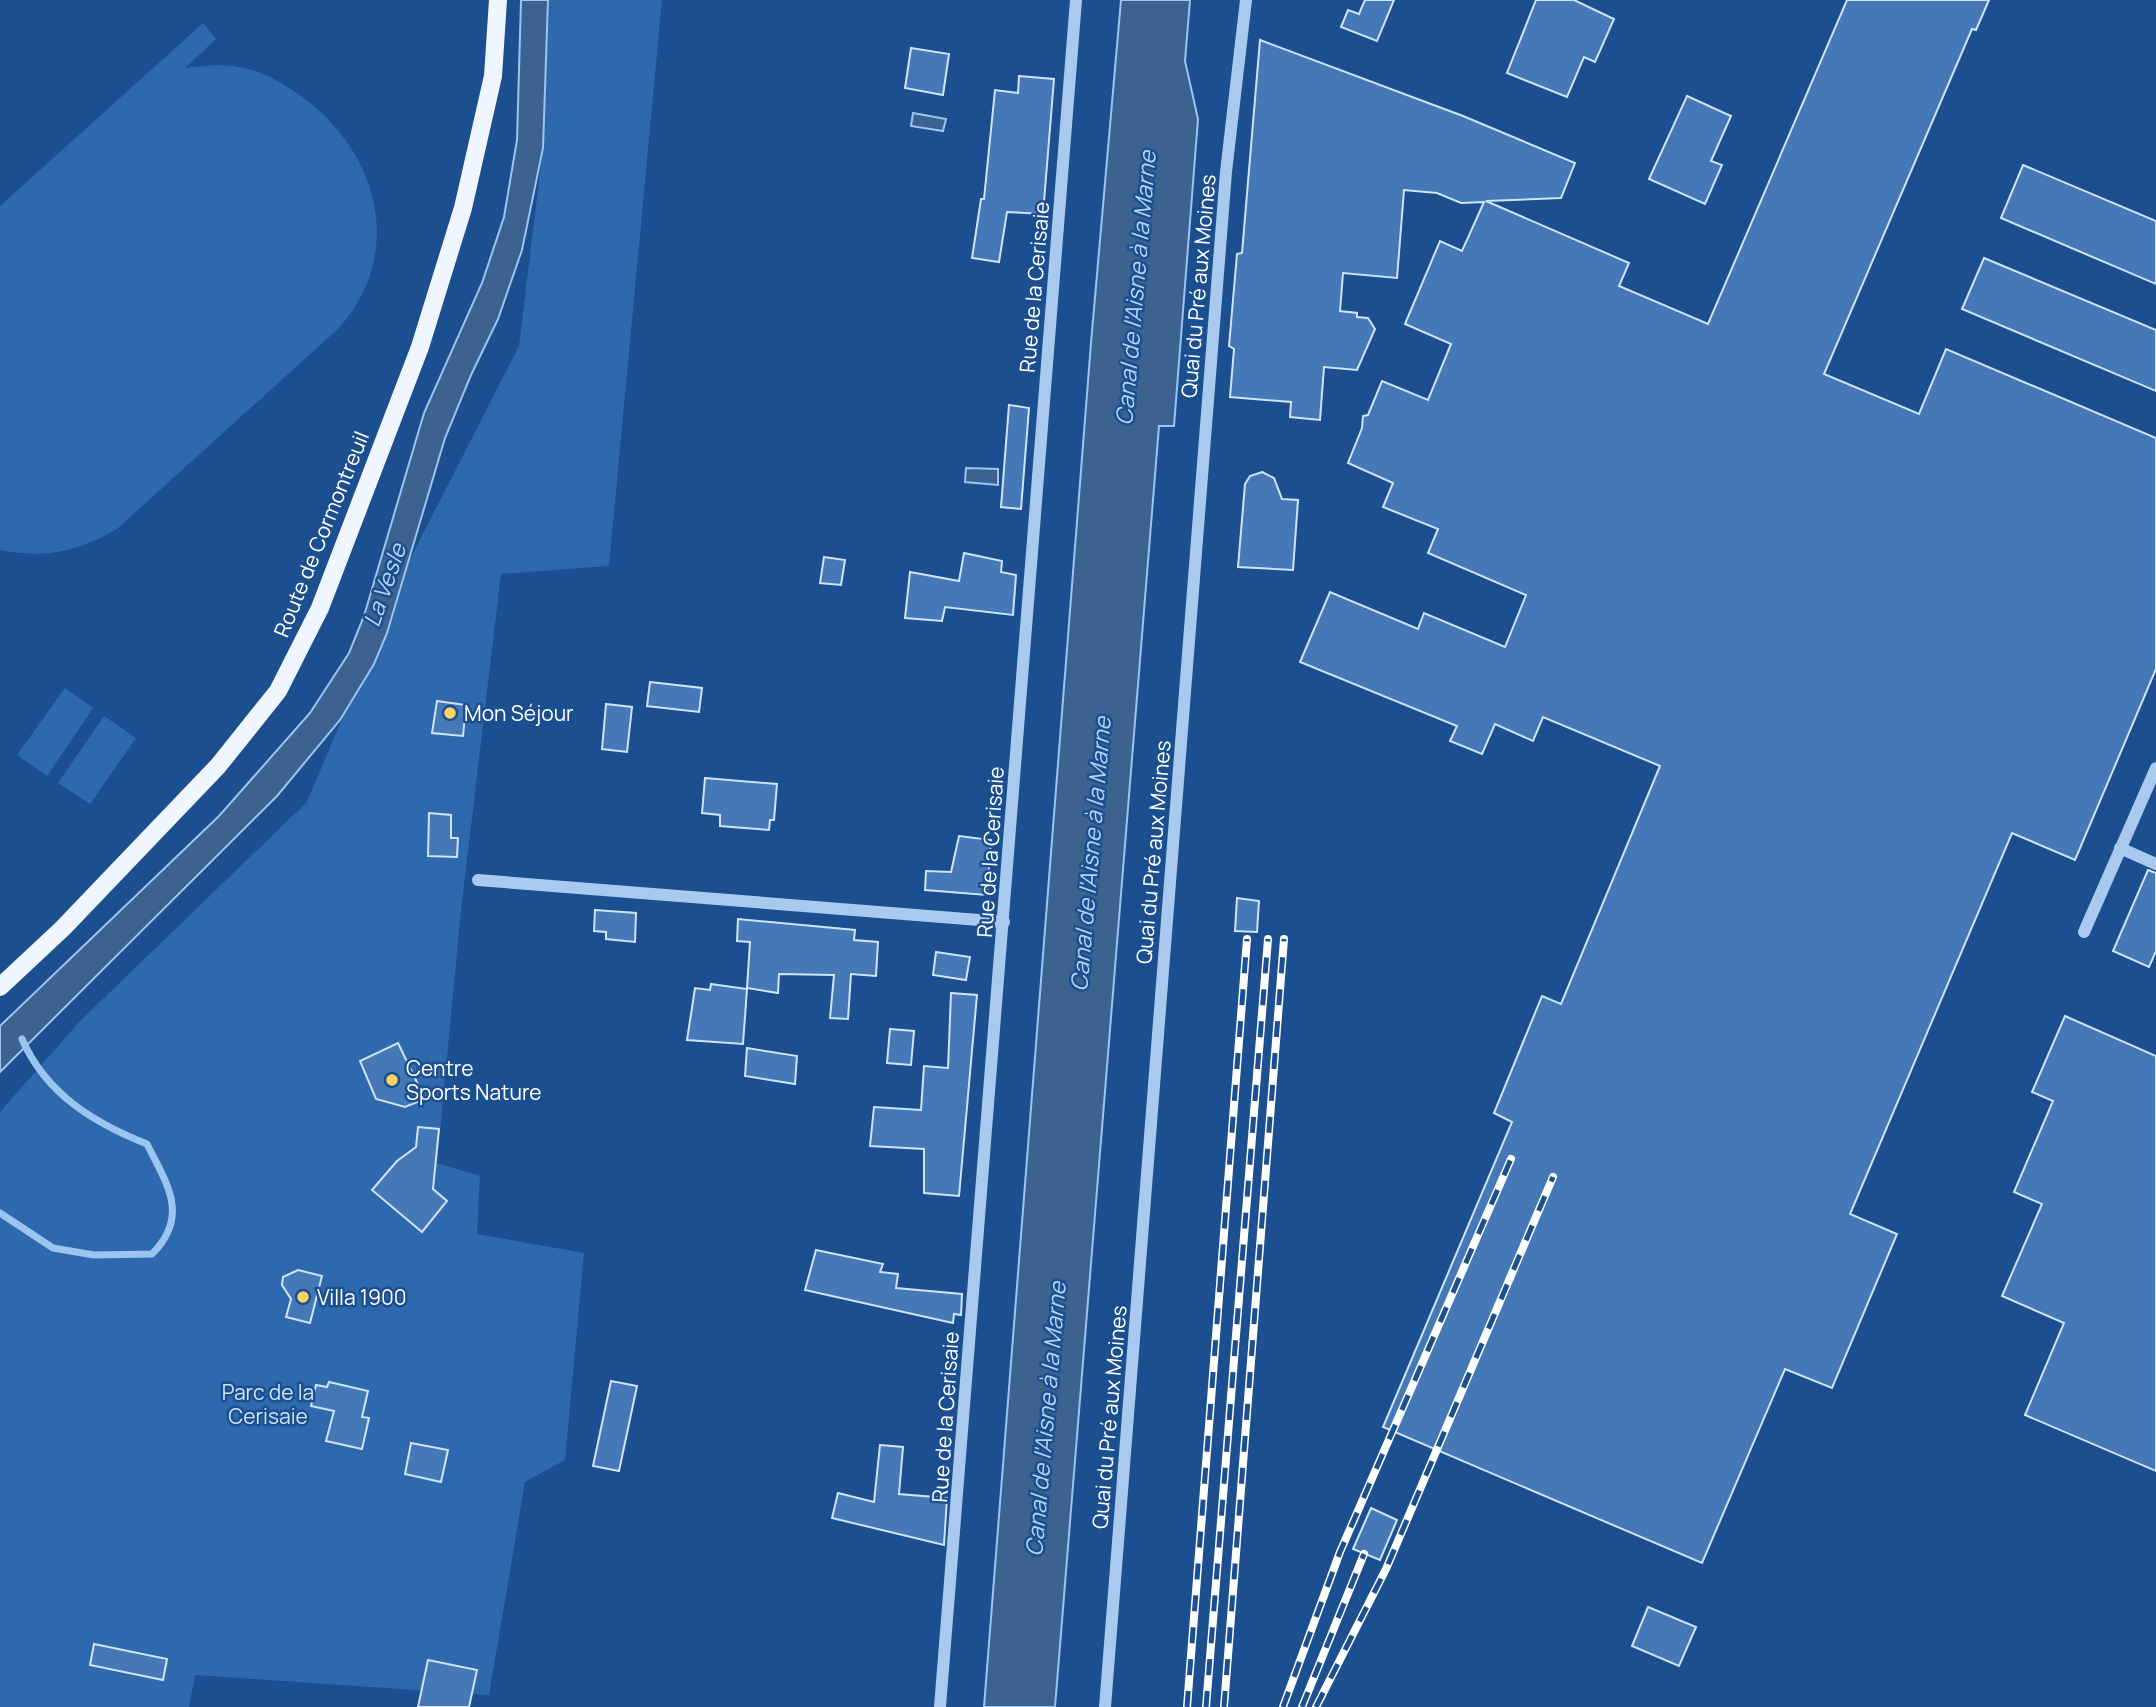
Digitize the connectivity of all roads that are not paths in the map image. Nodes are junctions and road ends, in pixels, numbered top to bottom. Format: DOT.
graph roads {
  1 [pos="498,0"];
  2 [pos="1076,0"];
  3 [pos="1246,0"];
  4 [pos="2156,768"];
  5 [pos="2120,848"];
  6 [pos="2156,864"];
  7 [pos="478,880"];
  8 [pos="1004,922"];
  9 [pos="2084,932"];
  10 [pos="0,987"];
  11 [pos="940,1707"];
  12 [pos="1105,1707"];
  1 -- 10 [label="main road, Route de Cormontreuil"];
  2 -- 8 [label="street, Rue de la Cerisaie"];
  3 -- 12 [label="street, Quai du Pré aux Moines"];
  4 -- 5 [label="street"];
  5 -- 6 [label="street"];
  5 -- 9 [label="street"];
  7 -- 8 [label="street"];
  8 -- 11 [label="street, Rue de la Cerisaie"];
}
